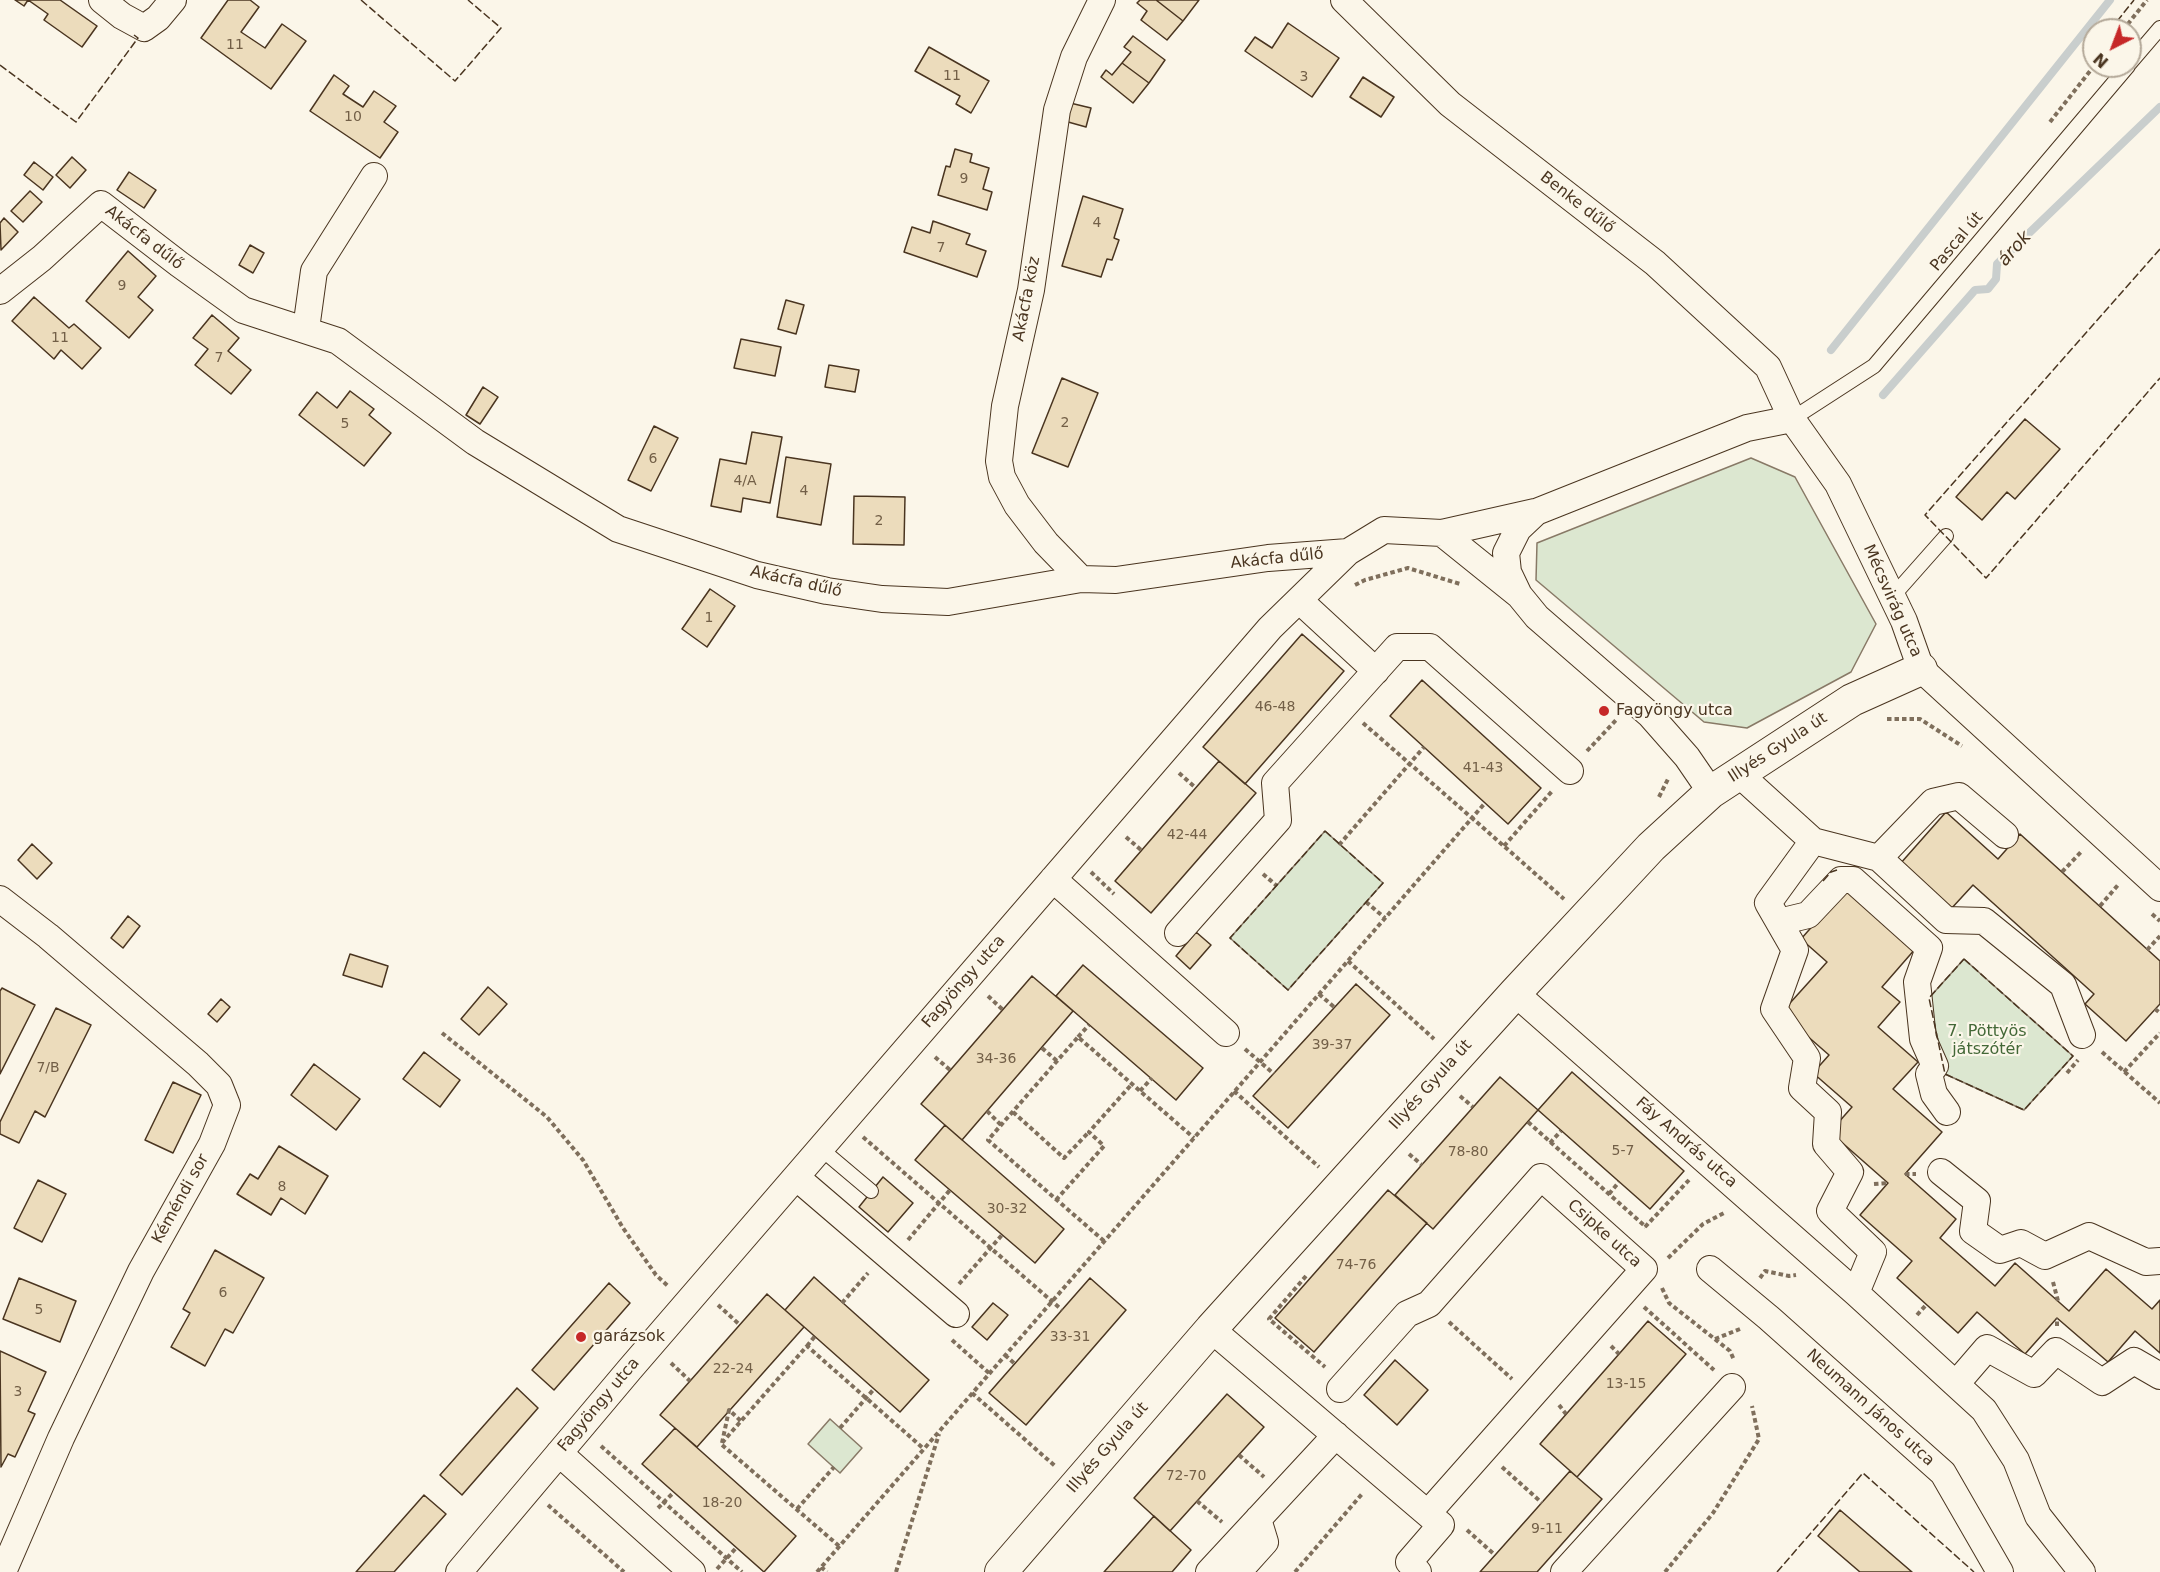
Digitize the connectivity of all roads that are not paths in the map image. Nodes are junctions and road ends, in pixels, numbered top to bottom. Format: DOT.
graph roads {
  1 [pos="102,0"];
  2 [pos="173,0"];
  3 [pos="1102,0"];
  4 [pos="1344,0"];
  5 [pos="2160,28"];
  6 [pos="2142,49"];
  7 [pos="2118,78"];
  8 [pos="374,176"];
  9 [pos="0,291"];
  10 [pos="306,329"];
  11 [pos="1792,419"];
  12 [pos="1536,512"];
  13 [pos="1442,532"];
  14 [pos="1946,536"];
  15 [pos="1348,552"];
  16 [pos="1081,579"];
  17 [pos="1519,595"];
  18 [pos="1892,597"];
  19 [pos="1303,604"];
  20 [pos="1921,669"];
  21 [pos="1376,671"];
  22 [pos="1570,771"];
  23 [pos="1738,774"];
  24 [pos="1711,792"];
  25 [pos="2005,835"];
  26 [pos="1813,841"];
  27 [pos="1879,858"];
  28 [pos="1053,879"];
  29 [pos="2160,888"];
  30 [pos="0,899"];
  31 [pos="1779,922"];
  32 [pos="1178,933"];
  33 [pos="1515,993"];
  34 [pos="1226,1033"];
  35 [pos="2082,1035"];
  36 [pos="1947,1112"];
  37 [pos="820,1148"];
  38 [pos="1941,1172"];
  39 [pos="796,1176"];
  40 [pos="871,1191"];
  41 [pos="2160,1261"];
  42 [pos="1710,1269"];
  43 [pos="1856,1293"];
  44 [pos="948,1317"];
  45 [pos="1211,1329"];
  46 [pos="2160,1376"];
  47 [pos="1956,1384"];
  48 [pos="1732,1387"];
  49 [pos="1340,1389"];
  50 [pos="1336,1435"];
  51 [pos="559,1453"];
  52 [pos="1428,1513"];
  53 [pos="1258,1519"];
  54 [pos="3,1572"];
  55 [pos="459,1572"];
  56 [pos="692,1572"];
  57 [pos="1001,1572"];
  58 [pos="1209,1572"];
  59 [pos="1238,1572"];
  60 [pos="1418,1572"];
  61 [pos="1564,1572"];
  62 [pos="2000,1572"];
  63 [pos="2082,1572"];
  1 -- 2 [label="street"];
  3 -- 16 [label="street, Akácfa köz"];
  4 -- 11 [label="street, Benke dűlő"];
  5 -- 6 [label="lane, Pascal út"];
  7 -- 11 [label="lane, Pascal út"];
  8 -- 10 [label="street"];
  9 -- 10 [label="street, Akácfa dűlő"];
  10 -- 16 [label="street, Akácfa dűlő"];
  11 -- 12 [label="street, Fagyöngy utca"];
  11 -- 18 [label="street, Mécsvirág utca"];
  12 -- 13 [label="street, Fagyöngy utca"];
  12 -- 17 [label="street"];
  13 -- 15 [label="street, Fagyöngy utca"];
  13 -- 17 [label="street"];
  14 -- 18 [label="lane"];
  15 -- 16 [label="street, Akácfa dűlő"];
  15 -- 19 [label="street, Fagyöngy utca"];
  17 -- 24 [label="street"];
  18 -- 20 [label="street, Mécsvirág utca"];
  19 -- 21 [label="street"];
  19 -- 28 [label="street, Fagyöngy utca"];
  20 -- 23 [label="street, Illyés Gyula út"];
  20 -- 29 [label="street, Mécsvirág utca"];
  21 -- 22 [label="street"];
  21 -- 32 [label="street"];
  23 -- 24 [label="street, Illyés Gyula út"];
  23 -- 26 [label="street"];
  24 -- 33 [label="street, Illyés Gyula út"];
  25 -- 27 [label="street"];
  26 -- 27 [label="street"];
  26 -- 31 [label="street"];
  27 -- 35 [label="street"];
  28 -- 34 [label="street"];
  28 -- 37 [label="street, Fagyöngy utca"];
  30 -- 54 [label="street, Kéméndi sor"];
  31 -- 36 [label="street"];
  31 -- 43 [label="street"];
  33 -- 43 [label="street, Fáy András utca"];
  33 -- 45 [label="street, Illyés Gyula út"];
  37 -- 39 [label="street, Fagyöngy utca"];
  37 -- 40 [label="lane"];
  38 -- 41 [label="street"];
  39 -- 44 [label="street"];
  39 -- 51 [label="street, Fagyöngy utca"];
  42 -- 62 [label="street, Neumann János utca"];
  43 -- 47 [label="street, Fáy András utca"];
  45 -- 50 [label="street"];
  45 -- 57 [label="street, Illyés Gyula út"];
  46 -- 47 [label="street"];
  47 -- 63 [label="street, Fáy András utca"];
  48 -- 61 [label="street"];
  49 -- 52 [label="street, Csipke utca"];
  50 -- 52 [label="street"];
  50 -- 53 [label="street"];
  51 -- 55 [label="street, Fagyöngy utca"];
  51 -- 56 [label="street"];
  52 -- 60 [label="street"];
  53 -- 58 [label="street"];
  53 -- 59 [label="street"];
}
